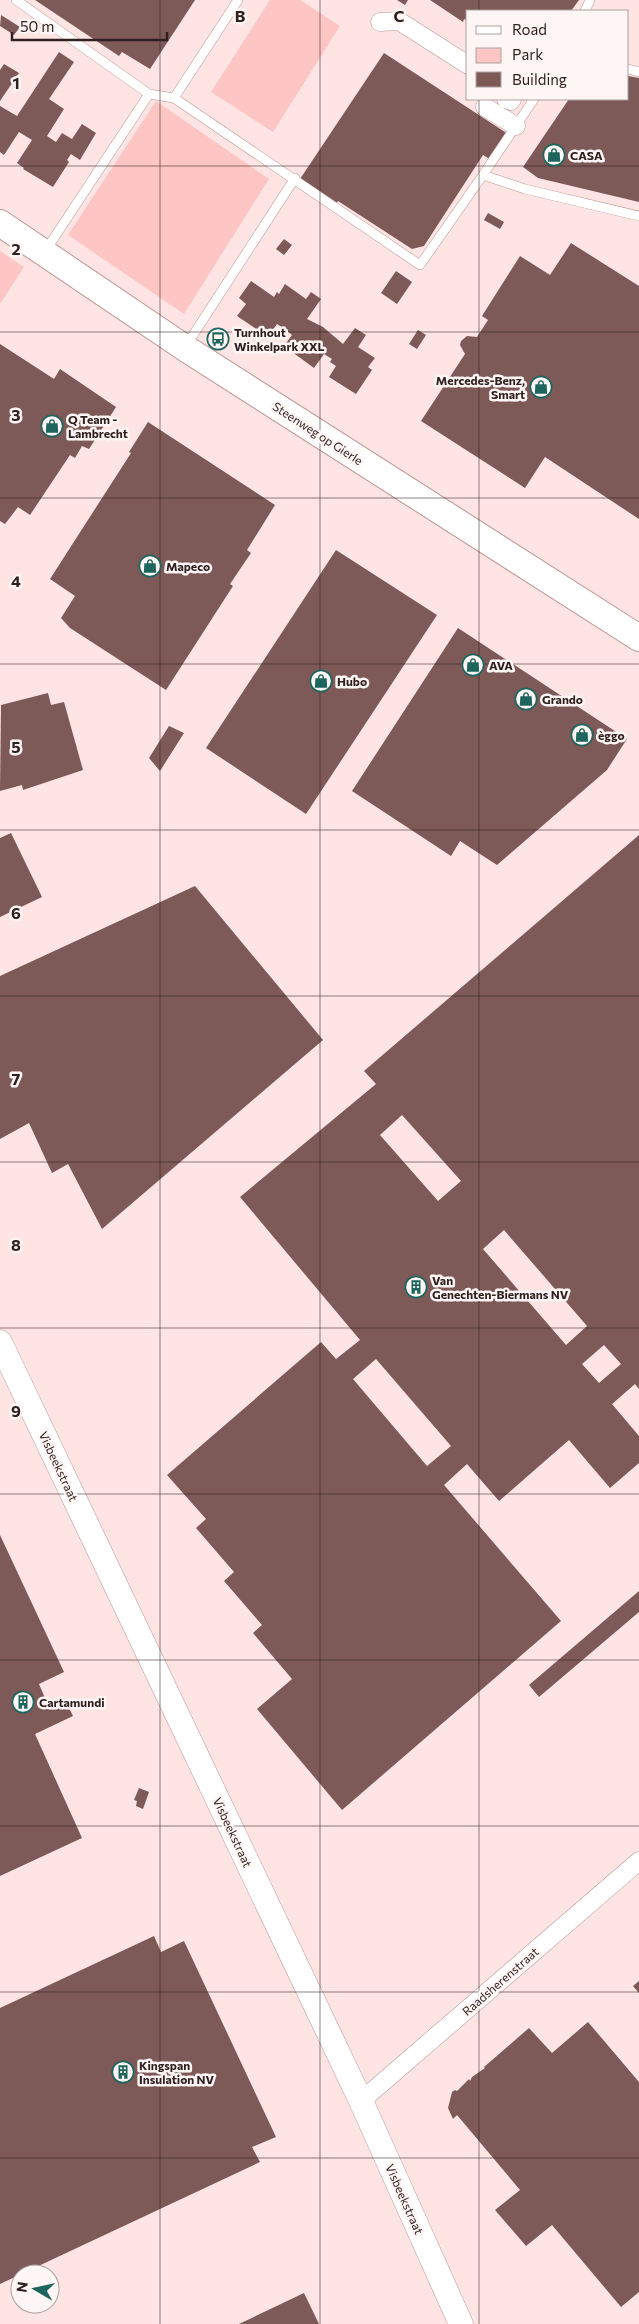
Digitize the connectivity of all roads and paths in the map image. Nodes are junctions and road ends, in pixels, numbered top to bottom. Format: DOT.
graph roads {
  1 [pos="16,0"];
  2 [pos="238,0"];
  3 [pos="380,22"];
  4 [pos="466,64"];
  5 [pos="149,94"];
  6 [pos="174,98"];
  7 [pos="533,100"];
  8 [pos="484,102"];
  9 [pos="519,121"];
  10 [pos="483,175"];
  11 [pos="294,178"];
  12 [pos="639,216"];
  13 [pos="0,223"];
  14 [pos="44,252"];
  15 [pos="185,348"];
  16 [pos="639,638"];
  17 [pos="0,1342"];
  18 [pos="639,1861"];
  19 [pos="361,2101"];
  20 [pos="461,2324"];
  1 -- 5 [label="lane"];
  2 -- 6 [label="lane"];
  3 -- 4 [label="street"];
  5 -- 6 [label="lane"];
  5 -- 14 [label="lane"];
  6 -- 11 [label="lane"];
  7 -- 9 [label="lane"];
  8 -- 9 [label="street"];
  9 -- 10 [label="lane"];
  10 -- 11 [label="lane"];
  10 -- 12 [label="lane"];
  11 -- 15 [label="lane"];
  13 -- 14 [label="main road, Steenweg op Gierle"];
  14 -- 15 [label="main road, Steenweg op Gierle"];
  15 -- 16 [label="main road, Steenweg op Gierle"];
  17 -- 19 [label="street, Visbeekstraat"];
  18 -- 19 [label="street, Raadsherenstraat"];
  19 -- 20 [label="street, Visbeekstraat"];
}
